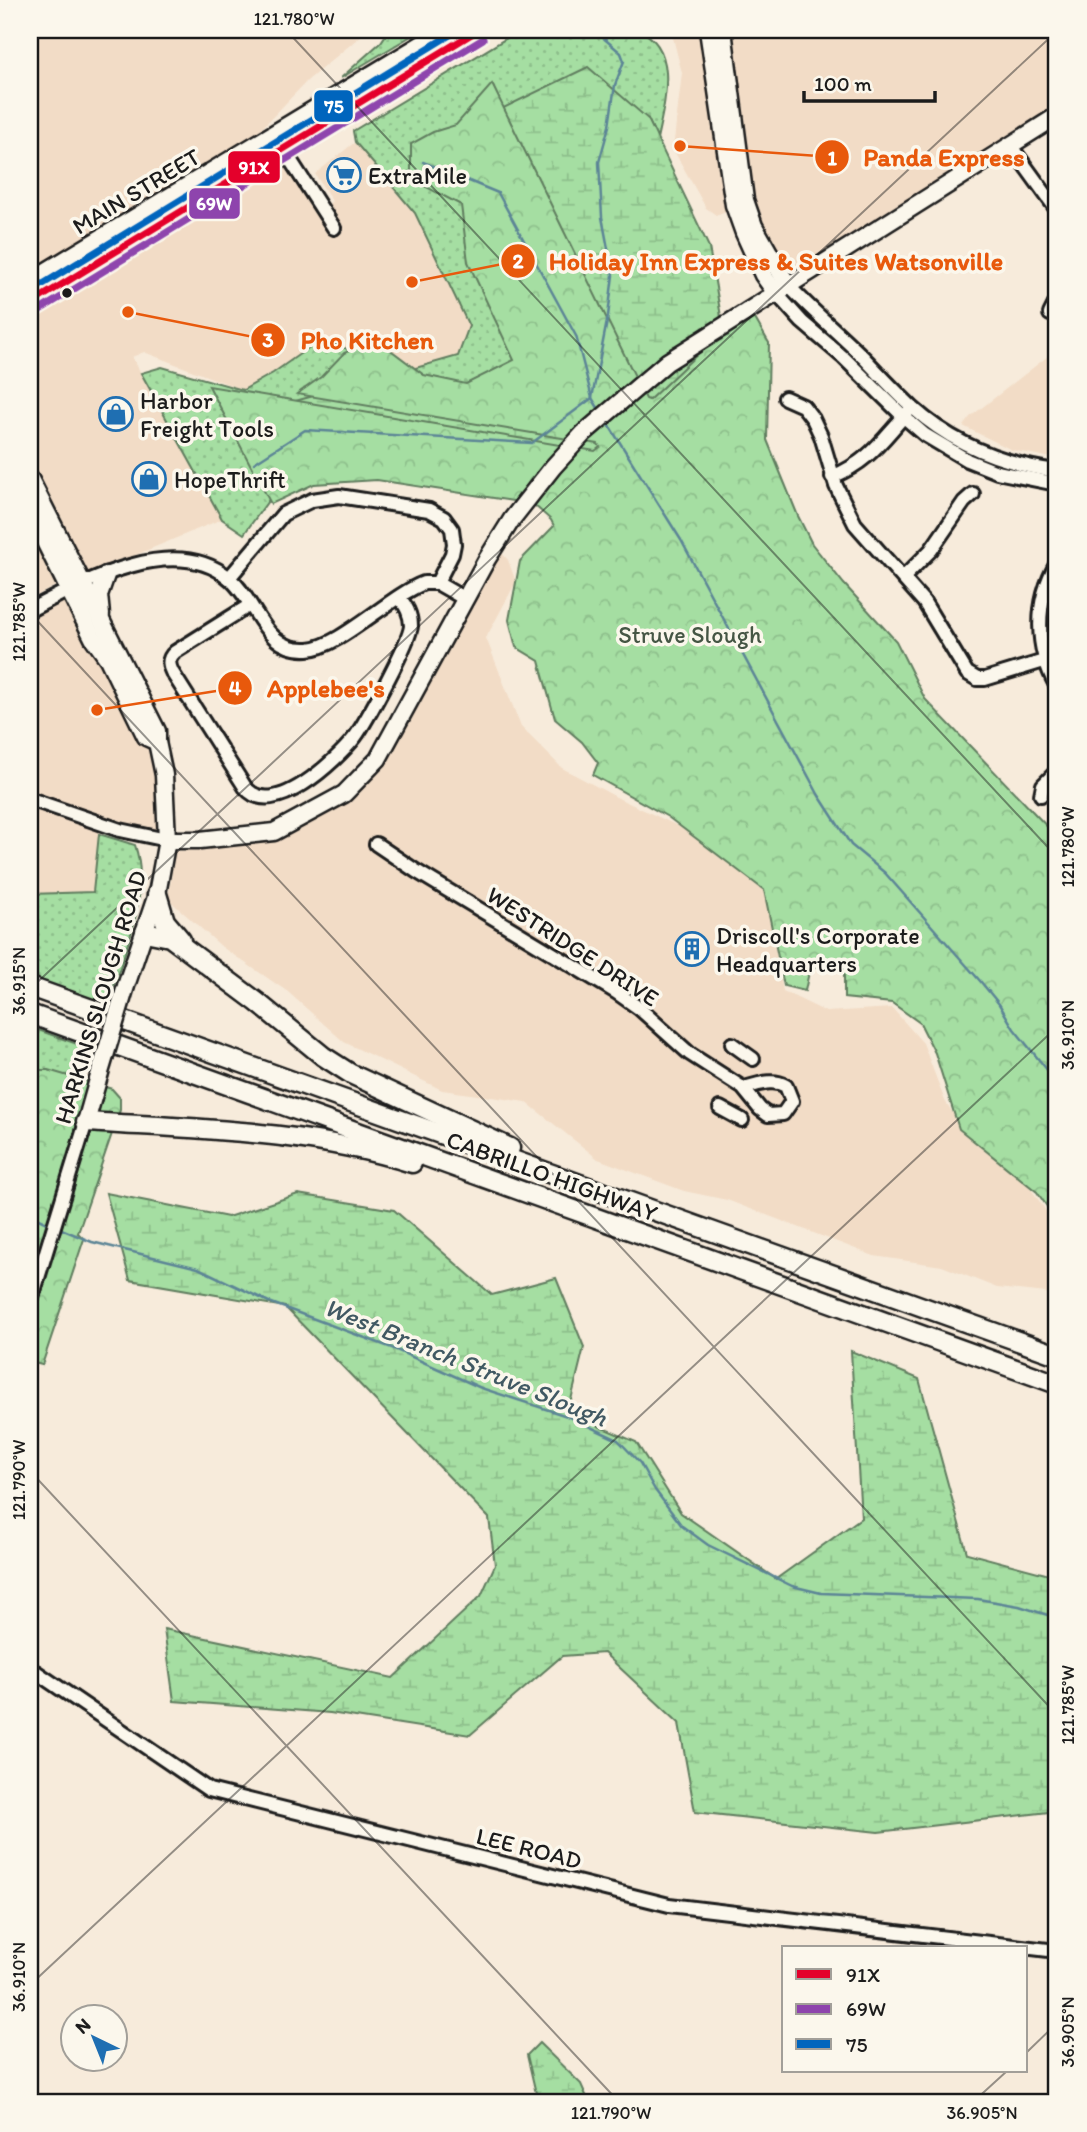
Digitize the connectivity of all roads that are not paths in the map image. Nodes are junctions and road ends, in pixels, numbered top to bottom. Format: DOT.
graph roads {
  1 [pos="445,30"];
  2 [pos="478,30"];
  3 [pos="708,30"];
  4 [pos="723,30"];
  5 [pos="1057,116"];
  6 [pos="273,133"];
  7 [pos="1010,145"];
  8 [pos="282,149"];
  9 [pos="1053,195"];
  10 [pos="1057,210"];
  11 [pos="334,228"];
  12 [pos="30,281"];
  13 [pos="781,288"];
  14 [pos="1057,300"];
  15 [pos="30,304"];
  16 [pos="1050,314"];
  17 [pos="785,398"];
  18 [pos="908,412"];
  19 [pos="1057,471"];
  20 [pos="832,477"];
  21 [pos="30,479"];
  22 [pos="1057,485"];
  23 [pos="973,494"];
  24 [pos="30,512"];
  25 [pos="1057,563"];
  26 [pos="106,575"];
  27 [pos="229,578"];
  28 [pos="903,578"];
  29 [pos="437,583"];
  30 [pos="76,588"];
  31 [pos="399,597"];
  32 [pos="465,599"];
  33 [pos="250,605"];
  34 [pos="30,610"];
  35 [pos="101,621"];
  36 [pos="1044,661"];
  37 [pos="1057,687"];
  38 [pos="157,742"];
  39 [pos="1057,771"];
  40 [pos="1041,795"];
  41 [pos="30,799"];
  42 [pos="167,840"];
  43 [pos="376,844"];
  44 [pos="158,894"];
  45 [pos="145,932"];
  46 [pos="30,987"];
  47 [pos="257,1002"];
  48 [pos="30,1014"];
  49 [pos="732,1044"];
  50 [pos="753,1059"];
  51 [pos="743,1088"];
  52 [pos="720,1108"];
  53 [pos="742,1120"];
  54 [pos="86,1122"];
  55 [pos="595,1190"];
  56 [pos="552,1202"];
  57 [pos="30,1304"];
  58 [pos="1057,1355"];
  59 [pos="1057,1384"];
  60 [pos="30,1668"];
  61 [pos="1015,1946"];
  62 [pos="1028,1948"];
  63 [pos="1057,1951"];
  1 -- 6 [label="main road, MAIN STREET"];
  2 -- 8 [label="main road, MAIN STREET"];
  3 -- 13 [label="main road"];
  4 -- 13 [label="main road"];
  5 -- 7 [label="main road"];
  6 -- 8 [label="street"];
  6 -- 12 [label="main road, MAIN STREET"];
  7 -- 9 [label="street"];
  7 -- 13 [label="main road"];
  8 -- 11 [label="street"];
  8 -- 15 [label="main road, MAIN STREET"];
  9 -- 10 [label="street"];
  13 -- 18 [label="street"];
  13 -- 32 [label="main road"];
  14 -- 16 [label="street"];
  17 -- 20 [label="street"];
  18 -- 19 [label="street"];
  18 -- 20 [label="street"];
  18 -- 22 [label="street"];
  20 -- 28 [label="street"];
  21 -- 30 [label="main road"];
  23 -- 28 [label="street"];
  24 -- 30 [label="main road"];
  25 -- 36 [label="street"];
  26 -- 27 [label="street"];
  26 -- 30 [label="street"];
  26 -- 35 [label="main road"];
  27 -- 29 [label="street"];
  27 -- 33 [label="street"];
  28 -- 36 [label="street"];
  29 -- 31 [label="street"];
  29 -- 32 [label="street"];
  30 -- 34 [label="street"];
  30 -- 35 [label="main road, HARKINS SLOUGH ROAD"];
  30 -- 38 [label="main road"];
  31 -- 33 [label="street"];
  31 -- 33 [label="street"];
  32 -- 42 [label="main road"];
  35 -- 38 [label="main road, HARKINS SLOUGH ROAD"];
  36 -- 37 [label="street"];
  38 -- 42 [label="main road, HARKINS SLOUGH ROAD"];
  39 -- 40 [label="street"];
  41 -- 42 [label="street"];
  42 -- 44 [label="main road, HARKINS SLOUGH ROAD"];
  43 -- 51 [label="street, WESTRIDGE DRIVE"];
  44 -- 45 [label="main road, HARKINS SLOUGH ROAD"];
  44 -- 47 [label="highway"];
  45 -- 47 [label="highway"];
  45 -- 54 [label="main road, HARKINS SLOUGH ROAD, bridge"];
  46 -- 55 [label="highway, CABRILLO HIGHWAY"];
  47 -- 55 [label="highway"];
  48 -- 56 [label="highway, CABRILLO HIGHWAY"];
  49 -- 50 [label="street"];
  52 -- 53 [label="street"];
  54 -- 56 [label="highway"];
  54 -- 57 [label="street, HARKINS SLOUGH ROAD"];
  55 -- 58 [label="highway, CABRILLO HIGHWAY"];
  56 -- 59 [label="highway, CABRILLO HIGHWAY"];
  60 -- 61 [label="street, LEE ROAD"];
  62 -- 63 [label="street, LEE ROAD"];
}
